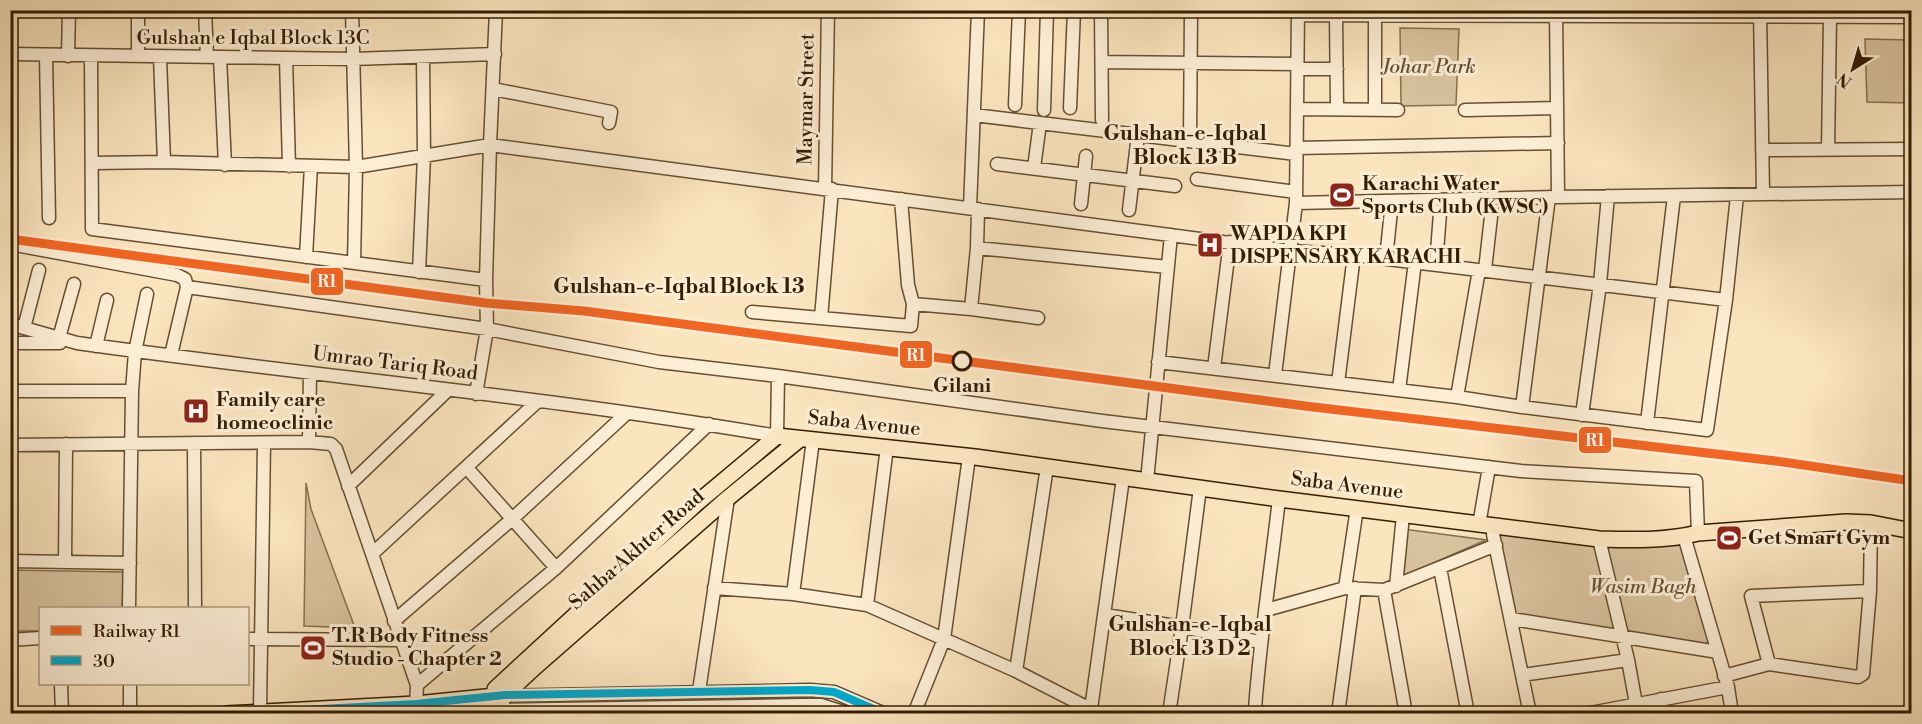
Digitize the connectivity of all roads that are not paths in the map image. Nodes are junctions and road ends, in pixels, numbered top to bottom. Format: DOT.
graph roads {
  1 [pos="69,10"];
  2 [pos="138,10"];
  3 [pos="204,10"];
  4 [pos="352,10"];
  5 [pos="496,10"];
  6 [pos="828,10"];
  7 [pos="978,10"];
  8 [pos="1019,10"];
  9 [pos="1047,10"];
  10 [pos="1074,10"];
  11 [pos="1101,10"];
  12 [pos="1191,10"];
  13 [pos="1298,13"];
  14 [pos="1556,13"];
  15 [pos="1760,14"];
  16 [pos="1335,15"];
  17 [pos="1375,15"];
  18 [pos="1830,16"];
  19 [pos="1911,17"];
  20 [pos="10,54"];
  21 [pos="495,54"];
  22 [pos="46,56"];
  23 [pos="68,56"];
  24 [pos="91,56"];
  25 [pos="138,56"];
  26 [pos="160,57"];
  27 [pos="207,57"];
  28 [pos="220,57"];
  29 [pos="423,57"];
  30 [pos="286,58"];
  31 [pos="354,59"];
  32 [pos="1102,62"];
  33 [pos="1190,63"];
  34 [pos="1297,67"];
  35 [pos="1336,69"];
  36 [pos="493,89"];
  37 [pos="1015,105"];
  38 [pos="1070,108"];
  39 [pos="1557,108"];
  40 [pos="1044,110"];
  41 [pos="1297,110"];
  42 [pos="1337,110"];
  43 [pos="1374,110"];
  44 [pos="1398,110"];
  45 [pos="1465,110"];
  46 [pos="974,115"];
  47 [pos="1102,120"];
  48 [pos="609,123"];
  49 [pos="1040,123"];
  50 [pos="1138,135"];
  51 [pos="1190,141"];
  52 [pos="1558,143"];
  53 [pos="490,145"];
  54 [pos="1911,149"];
  55 [pos="1762,150"];
  56 [pos="1828,150"];
  57 [pos="1296,151"];
  58 [pos="424,156"];
  59 [pos="1086,156"];
  60 [pos="164,162"];
  61 [pos="93,163"];
  62 [pos="997,164"];
  63 [pos="225,165"];
  64 [pos="289,166"];
  65 [pos="311,166"];
  66 [pos="356,167"];
  67 [pos="1034,168"];
  68 [pos="1084,174"];
  69 [pos="1197,178"];
  70 [pos="1133,181"];
  71 [pos="1175,186"];
  72 [pos="829,189"];
  73 [pos="1911,192"];
  74 [pos="1763,194"];
  75 [pos="1608,196"];
  76 [pos="1674,196"];
  77 [pos="1737,196"];
  78 [pos="1296,197"];
  79 [pos="1554,197"];
  80 [pos="901,199"];
  81 [pos="1493,199"];
  82 [pos="1441,200"];
  83 [pos="1392,201"];
  84 [pos="1081,204"];
  85 [pos="974,209"];
  86 [pos="1129,210"];
  87 [pos="49,218"];
  88 [pos="1171,235"];
  89 [pos="1230,242"];
  90 [pos="10,244"];
  91 [pos="977,248"];
  92 [pos="1291,250"];
  93 [pos="1354,255"];
  94 [pos="306,256"];
  95 [pos="1386,259"];
  96 [pos="1415,262"];
  97 [pos="354,263"];
  98 [pos="1436,265"];
  99 [pos="1168,267"];
  100 [pos="39,270"];
  101 [pos="1482,270"];
  102 [pos="419,272"];
  103 [pos="1539,277"];
  104 [pos="486,280"];
  105 [pos="74,284"];
  106 [pos="1600,284"];
  107 [pos="187,287"];
  108 [pos="1663,292"];
  109 [pos="147,294"];
  110 [pos="107,300"];
  111 [pos="1726,300"];
  112 [pos="913,304"];
  113 [pos="971,309"];
  114 [pos="752,312"];
  115 [pos="821,318"];
  116 [pos="1038,318"];
  117 [pos="10,324"];
  118 [pos="24,328"];
  119 [pos="487,329"];
  120 [pos="59,338"];
  121 [pos="10,343"];
  122 [pos="76,343"];
  123 [pos="96,346"];
  124 [pos="135,352"];
  125 [pos="171,355"];
  126 [pos="1158,362"];
  127 [pos="1214,368"];
  128 [pos="310,373"];
  129 [pos="1275,375"];
  130 [pos="778,376"];
  131 [pos="1338,383"];
  132 [pos="448,390"];
  133 [pos="1398,390"];
  134 [pos="10,391"];
  135 [pos="132,391"];
  136 [pos="476,394"];
  137 [pos="1457,397"];
  138 [pos="538,401"];
  139 [pos="1522,407"];
  140 [pos="627,413"];
  141 [pos="1582,415"];
  142 [pos="1647,423"];
  143 [pos="709,424"];
  144 [pos="1152,426"];
  145 [pos="777,436"];
  146 [pos="806,439"];
  147 [pos="309,442"];
  148 [pos="194,443"];
  149 [pos="264,443"];
  150 [pos="10,444"];
  151 [pos="66,444"];
  152 [pos="130,444"];
  153 [pos="887,447"];
  154 [pos="969,457"];
  155 [pos="1047,466"];
  156 [pos="1489,467"];
  157 [pos="467,468"];
  158 [pos="1123,478"];
  159 [pos="1147,481"];
  160 [pos="348,486"];
  161 [pos="1200,488"];
  162 [pos="728,498"];
  163 [pos="1279,499"];
  164 [pos="1357,508"];
  165 [pos="1403,515"];
  166 [pos="512,520"];
  167 [pos="1871,523"];
  168 [pos="1486,526"];
  169 [pos="1911,531"];
  170 [pos="1691,534"];
  171 [pos="1599,539"];
  172 [pos="1496,545"];
  173 [pos="372,554"];
  174 [pos="10,561"];
  175 [pos="65,562"];
  176 [pos="130,562"];
  177 [pos="556,567"];
  178 [pos="1440,568"];
  179 [pos="714,588"];
  180 [pos="1350,588"];
  181 [pos="1390,588"];
  182 [pos="1870,591"];
  183 [pos="793,594"];
  184 [pos="867,605"];
  185 [pos="129,607"];
  186 [pos="195,607"];
  187 [pos="1266,610"];
  188 [pos="1105,615"];
  189 [pos="1512,619"];
  190 [pos="394,621"];
  191 [pos="1182,627"];
  192 [pos="1622,637"];
  193 [pos="39,638"];
  194 [pos="249,639"];
  195 [pos="261,639"];
  196 [pos="944,639"];
  197 [pos="10,640"];
  198 [pos="401,640"];
  199 [pos="1260,642"];
  200 [pos="1718,652"];
  201 [pos="1628,660"];
  202 [pos="531,663"];
  203 [pos="1769,664"];
  204 [pos="1016,671"];
  205 [pos="1522,675"];
  206 [pos="1726,681"];
  207 [pos="61,685"];
  208 [pos="130,685"];
  209 [pos="417,685"];
  210 [pos="699,691"];
  211 [pos="1661,699"];
  212 [pos="416,704"];
  213 [pos="499,704"];
  214 [pos="1636,704"];
  215 [pos="767,709"];
  216 [pos="821,709"];
  217 [pos="691,710"];
  218 [pos="260,711"];
  219 [pos="1095,711"];
  220 [pos="1601,712"];
  221 [pos="62,714"];
  222 [pos="130,714"];
  223 [pos="226,714"];
  224 [pos="456,714"];
  225 [pos="849,714"];
  226 [pos="885,714"];
  227 [pos="914,714"];
  228 [pos="1169,714"];
  229 [pos="1265,714"];
  230 [pos="1338,714"];
  231 [pos="1406,714"];
  232 [pos="1468,714"];
  233 [pos="1530,714"];
  234 [pos="1585,714"];
  235 [pos="1663,714"];
  236 [pos="1732,714"];
  1 -- 23 [label="street"];
  2 -- 25 [label="street"];
  3 -- 27 [label="street"];
  4 -- 31 [label="street"];
  5 -- 21 [label="street"];
  6 -- 72 [label="street, Maymar Street"];
  7 -- 46 [label="street"];
  8 -- 37 [label="street"];
  9 -- 40 [label="street"];
  10 -- 38 [label="street"];
  11 -- 32 [label="street"];
  12 -- 33 [label="street"];
  13 -- 16 [label="street"];
  13 -- 34 [label="street"];
  14 -- 15 [label="street"];
  14 -- 17 [label="street"];
  14 -- 39 [label="street"];
  15 -- 18 [label="street"];
  15 -- 55 [label="street"];
  16 -- 17 [label="street"];
  16 -- 35 [label="street"];
  17 -- 43 [label="street"];
  18 -- 19 [label="street"];
  18 -- 56 [label="street"];
  20 -- 22 [label="street, Gulshan e Iqbal Block 13C"];
  21 -- 29 [label="street, Gulshan e Iqbal Block 13C"];
  21 -- 36 [label="street"];
  22 -- 23 [label="street, Gulshan e Iqbal Block 13C"];
  22 -- 87 [label="street"];
  23 -- 24 [label="street, Gulshan e Iqbal Block 13C"];
  24 -- 25 [label="street, Gulshan e Iqbal Block 13C"];
  24 -- 61 [label="street"];
  25 -- 26 [label="street, Gulshan e Iqbal Block 13C"];
  26 -- 27 [label="street, Gulshan e Iqbal Block 13C"];
  26 -- 60 [label="street"];
  27 -- 28 [label="street, Gulshan e Iqbal Block 13C"];
  28 -- 30 [label="street, Gulshan e Iqbal Block 13C"];
  28 -- 63 [label="street"];
  29 -- 31 [label="street, Gulshan e Iqbal Block 13C"];
  29 -- 58 [label="street"];
  30 -- 31 [label="street, Gulshan e Iqbal Block 13C"];
  30 -- 64 [label="street"];
  31 -- 66 [label="street"];
  32 -- 33 [label="street"];
  32 -- 47 [label="street"];
  33 -- 34 [label="street"];
  33 -- 51 [label="street"];
  34 -- 35 [label="street"];
  34 -- 41 [label="street"];
  35 -- 42 [label="street"];
  36 -- 48 [label="street"];
  36 -- 53 [label="street"];
  39 -- 45 [label="street"];
  39 -- 52 [label="street"];
  41 -- 42 [label="street"];
  41 -- 57 [label="street"];
  42 -- 43 [label="street"];
  43 -- 44 [label="street"];
  46 -- 49 [label="street"];
  46 -- 85 [label="street"];
  49 -- 50 [label="street"];
  49 -- 67 [label="street"];
  50 -- 51 [label="street"];
  50 -- 70 [label="street"];
  51 -- 57 [label="street"];
  52 -- 57 [label="street"];
  52 -- 79 [label="street"];
  53 -- 58 [label="street"];
  53 -- 72 [label="street"];
  53 -- 104 [label="street"];
  54 -- 56 [label="street"];
  55 -- 56 [label="street"];
  55 -- 74 [label="street"];
  57 -- 78 [label="street"];
  58 -- 66 [label="street"];
  58 -- 102 [label="street"];
  59 -- 68 [label="street"];
  60 -- 61 [label="street"];
  60 -- 63 [label="street"];
  61 -- 94 [label="street"];
  62 -- 67 [label="street"];
  63 -- 64 [label="street"];
  64 -- 65 [label="street"];
  65 -- 66 [label="street"];
  65 -- 94 [label="street"];
  66 -- 97 [label="street"];
  67 -- 68 [label="street"];
  68 -- 70 [label="street"];
  68 -- 84 [label="street"];
  69 -- 78 [label="street"];
  70 -- 71 [label="street"];
  70 -- 86 [label="street"];
  72 -- 80 [label="street"];
  72 -- 115 [label="street, Maymar Street"];
  73 -- 74 [label="street"];
  74 -- 77 [label="street"];
  75 -- 76 [label="street"];
  75 -- 79 [label="street"];
  75 -- 106 [label="street"];
  76 -- 77 [label="street"];
  76 -- 108 [label="street"];
  77 -- 111 [label="street"];
  78 -- 83 [label="street"];
  78 -- 92 [label="street"];
  79 -- 81 [label="street"];
  79 -- 103 [label="street"];
  80 -- 85 [label="street"];
  80 -- 112 [label="street"];
  81 -- 82 [label="street"];
  81 -- 101 [label="street"];
  82 -- 83 [label="street"];
  82 -- 98 [label="street"];
  83 -- 95 [label="street"];
  85 -- 88 [label="street"];
  85 -- 91 [label="street"];
  88 -- 89 [label="street"];
  88 -- 99 [label="street"];
  89 -- 92 [label="street"];
  89 -- 127 [label="street"];
  90 -- 107 [label="street"];
  91 -- 99 [label="street"];
  91 -- 113 [label="street"];
  92 -- 93 [label="street"];
  92 -- 129 [label="street"];
  93 -- 95 [label="street"];
  93 -- 131 [label="street"];
  94 -- 97 [label="street"];
  95 -- 96 [label="street"];
  96 -- 98 [label="street"];
  96 -- 133 [label="street"];
  97 -- 102 [label="street"];
  98 -- 101 [label="street"];
  99 -- 126 [label="street"];
  100 -- 118 [label="street"];
  101 -- 103 [label="street"];
  101 -- 137 [label="street"];
  102 -- 104 [label="street"];
  103 -- 106 [label="street"];
  103 -- 139 [label="street"];
  104 -- 119 [label="street"];
  105 -- 120 [label="street"];
  106 -- 108 [label="street"];
  106 -- 141 [label="street"];
  107 -- 119 [label="street"];
  107 -- 125 [label="street"];
  108 -- 111 [label="street"];
  108 -- 142 [label="street"];
  109 -- 124 [label="street"];
  110 -- 123 [label="street"];
  111 -- 142 [label="street"];
  112 -- 113 [label="street"];
  112 -- 115 [label="street"];
  113 -- 116 [label="street"];
  114 -- 115 [label="street"];
  117 -- 118 [label="street, Umrao Tariq Road"];
  118 -- 120 [label="street, Umrao Tariq Road"];
  119 -- 130 [label="street"];
  119 -- 136 [label="street"];
  120 -- 122 [label="street, Umrao Tariq Road"];
  121 -- 122 [label="street"];
  122 -- 123 [label="street, Umrao Tariq Road"];
  123 -- 124 [label="street, Umrao Tariq Road"];
  124 -- 125 [label="street, Umrao Tariq Road"];
  124 -- 135 [label="street"];
  125 -- 128 [label="street, Umrao Tariq Road"];
  126 -- 127 [label="street"];
  126 -- 144 [label="street"];
  127 -- 129 [label="street"];
  128 -- 132 [label="street, Umrao Tariq Road"];
  128 -- 147 [label="street"];
  129 -- 131 [label="street"];
  130 -- 144 [label="street"];
  130 -- 145 [label="street"];
  131 -- 133 [label="street"];
  132 -- 136 [label="street, Umrao Tariq Road"];
  132 -- 160 [label="street"];
  133 -- 137 [label="street"];
  134 -- 135 [label="street"];
  135 -- 152 [label="street"];
  136 -- 138 [label="street, Umrao Tariq Road"];
  137 -- 139 [label="street"];
  138 -- 140 [label="street, Umrao Tariq Road"];
  138 -- 157 [label="street"];
  139 -- 141 [label="street"];
  140 -- 143 [label="street, Umrao Tariq Road"];
  140 -- 166 [label="street"];
  141 -- 142 [label="street"];
  143 -- 145 [label="street, Umrao Tariq Road"];
  143 -- 177 [label="street"];
  144 -- 156 [label="street"];
  144 -- 159 [label="street"];
  145 -- 146 [label="main road, Saba Avenue"];
  145 -- 202 [label="main road, Sahba Akhter Road"];
  146 -- 153 [label="main road, Saba Avenue"];
  146 -- 162 [label="main road, Sahba Akhter Road"];
  146 -- 183 [label="street"];
  147 -- 149 [label="street"];
  147 -- 160 [label="street"];
  148 -- 149 [label="street"];
  148 -- 152 [label="street"];
  148 -- 186 [label="street"];
  149 -- 195 [label="street"];
  150 -- 151 [label="street"];
  151 -- 152 [label="street"];
  151 -- 175 [label="street"];
  152 -- 176 [label="street"];
  153 -- 154 [label="main road, Saba Avenue"];
  153 -- 184 [label="street"];
  154 -- 155 [label="main road, Saba Avenue"];
  154 -- 196 [label="street"];
  155 -- 158 [label="main road, Saba Avenue"];
  155 -- 204 [label="street"];
  156 -- 168 [label="street"];
  156 -- 170 [label="street"];
  157 -- 166 [label="street"];
  157 -- 173 [label="street"];
  158 -- 159 [label="main road, Saba Avenue"];
  158 -- 188 [label="street"];
  159 -- 161 [label="main road, Saba Avenue"];
  160 -- 173 [label="street"];
  161 -- 163 [label="main road, Saba Avenue"];
  161 -- 191 [label="street"];
  162 -- 179 [label="street"];
  162 -- 202 [label="main road, Sahba Akhter Road"];
  163 -- 164 [label="main road, Saba Avenue"];
  163 -- 187 [label="street"];
  164 -- 165 [label="main road, Saba Avenue"];
  164 -- 180 [label="street"];
  165 -- 168 [label="main road, Saba Avenue"];
  165 -- 181 [label="street"];
  166 -- 177 [label="street"];
  166 -- 190 [label="street"];
  167 -- 169 [label="main road, Saba Avenue"];
  167 -- 170 [label="main road, Saba Avenue"];
  167 -- 182 [label="street"];
  168 -- 171 [label="main road, Saba Avenue"];
  168 -- 172 [label="street"];
  170 -- 171 [label="main road, Saba Avenue"];
  170 -- 200 [label="street"];
  171 -- 192 [label="street"];
  172 -- 178 [label="street"];
  172 -- 189 [label="street"];
  173 -- 190 [label="street"];
  174 -- 175 [label="street"];
  175 -- 176 [label="street"];
  176 -- 185 [label="street"];
  177 -- 209 [label="street"];
  178 -- 181 [label="street"];
  178 -- 232 [label="street"];
  179 -- 183 [label="street"];
  179 -- 210 [label="street"];
  180 -- 181 [label="street"];
  180 -- 187 [label="street"];
  180 -- 230 [label="street"];
  181 -- 231 [label="street"];
  182 -- 203 [label="street"];
  182 -- 203 [label="street"];
  183 -- 184 [label="street"];
  184 -- 196 [label="street"];
  187 -- 199 [label="street"];
  188 -- 191 [label="street"];
  188 -- 219 [label="street"];
  189 -- 192 [label="street"];
  189 -- 205 [label="street"];
  190 -- 198 [label="street"];
  191 -- 199 [label="street"];
  191 -- 228 [label="street"];
  192 -- 200 [label="street"];
  192 -- 201 [label="street"];
  193 -- 197 [label="street"];
  194 -- 195 [label="street"];
  195 -- 198 [label="street"];
  195 -- 218 [label="street"];
  196 -- 204 [label="street"];
  196 -- 227 [label="street"];
  198 -- 209 [label="street"];
  199 -- 229 [label="street"];
  200 -- 206 [label="street"];
  201 -- 205 [label="street"];
  201 -- 214 [label="street"];
  202 -- 213 [label="main road, Sahba Akhter Road"];
  203 -- 206 [label="street"];
  204 -- 219 [label="street"];
  205 -- 233 [label="street"];
  206 -- 211 [label="street"];
  206 -- 236 [label="street"];
  207 -- 221 [label="street"];
  208 -- 222 [label="street"];
  209 -- 212 [label="street"];
  210 -- 213 [label="street"];
  210 -- 226 [label="street"];
  211 -- 214 [label="street"];
  211 -- 235 [label="street"];
  212 -- 213 [label="main road"];
  212 -- 218 [label="main road"];
  213 -- 217 [label="street"];
  213 -- 224 [label="main road"];
  214 -- 220 [label="street"];
  215 -- 216 [label="street"];
  215 -- 217 [label="street"];
  216 -- 225 [label="street"];
  218 -- 223 [label="main road"];
  220 -- 234 [label="street"];
}
